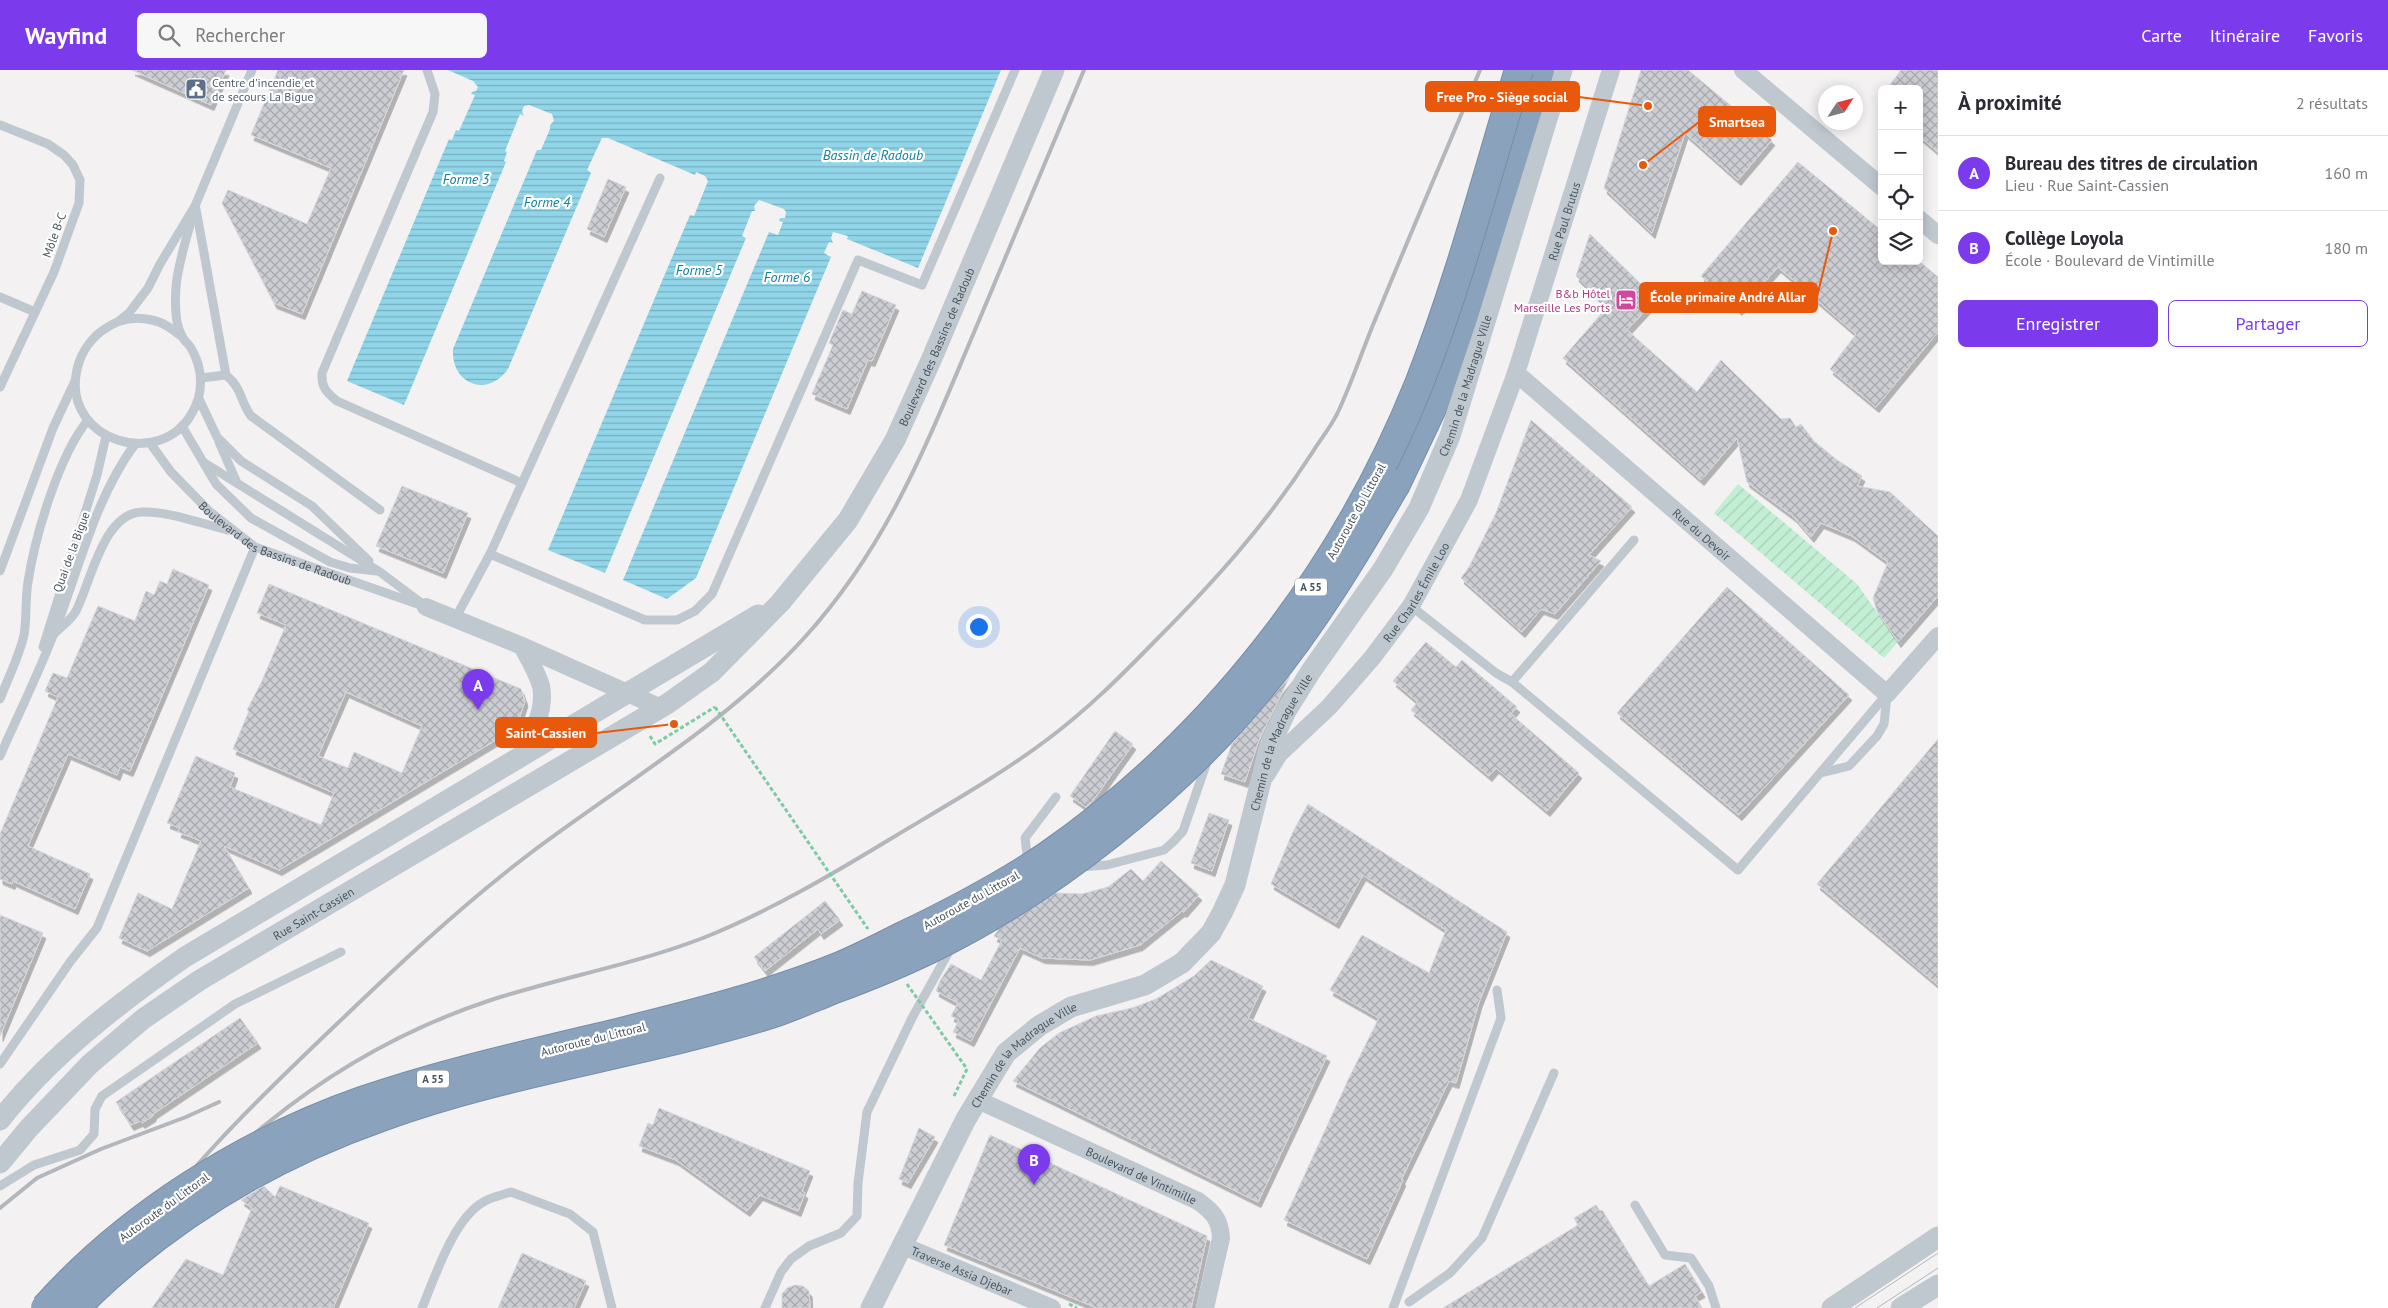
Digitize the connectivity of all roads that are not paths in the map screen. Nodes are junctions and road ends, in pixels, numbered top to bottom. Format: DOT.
graph roads {
  1 [pos="252,70"];
  2 [pos="427,70"];
  3 [pos="1015,70"];
  4 [pos="1054,70"];
  5 [pos="1518,70"];
  6 [pos="1540,70"];
  7 [pos="1562,70"];
  8 [pos="1611,70"];
  9 [pos="1743,70"];
  10 [pos="0,125"];
  11 [pos="660,178"];
  12 [pos="1878,185"];
  13 [pos="195,206"];
  14 [pos="1920,220"];
  15 [pos="1938,235"];
  16 [pos="0,297"];
  17 [pos="35,312"];
  18 [pos="117,322"];
  19 [pos="181,336"];
  20 [pos="1516,373"];
  21 [pos="226,375"];
  22 [pos="201,378"];
  23 [pos="75,381"];
  24 [pos="0,387"];
  25 [pos="198,399"];
  26 [pos="88,420"];
  27 [pos="182,426"];
  28 [pos="106,436"];
  29 [pos="217,437"];
  30 [pos="150,443"];
  31 [pos="135,444"];
  32 [pos="203,462"];
  33 [pos="237,483"];
  34 [pos="522,483"];
  35 [pos="380,510"];
  36 [pos="231,530"];
  37 [pos="1634,540"];
  38 [pos="255,548"];
  39 [pos="490,554"];
  40 [pos="0,571"];
  41 [pos="380,572"];
  42 [pos="780,603"];
  43 [pos="1411,606"];
  44 [pos="426,607"];
  45 [pos="455,619"];
  46 [pos="54,635"];
  47 [pos="1938,636"];
  48 [pos="522,646"];
  49 [pos="36,671"];
  50 [pos="1512,682"];
  51 [pos="627,692"];
  52 [pos="1887,694"];
  53 [pos="0,699"];
  54 [pos="661,708"];
  55 [pos="1210,755"];
  56 [pos="0,756"];
  57 [pos="520,757"];
  58 [pos="1821,773"];
  59 [pos="1262,780"];
  60 [pos="1056,797"];
  61 [pos="1028,862"];
  62 [pos="341,952"];
  63 [pos="1497,990"];
  64 [pos="0,1064"];
  65 [pos="1554,1073"];
  66 [pos="978,1100"];
  67 [pos="4,1115"];
  68 [pos="0,1163"];
  69 [pos="0,1186"];
  70 [pos="1635,1206"];
  71 [pos="1938,1237"];
  72 [pos="901,1245"];
  73 [pos="1938,1285"];
  74 [pos="1400,1286"];
  75 [pos="1410,1305"];
  76 [pos="45,1308"];
  77 [pos="75,1308"];
  78 [pos="422,1308"];
  79 [pos="612,1308"];
  80 [pos="765,1308"];
  81 [pos="871,1308"];
  82 [pos="1052,1308"];
  83 [pos="1205,1308"];
  84 [pos="1393,1308"];
  85 [pos="1716,1308"];
  86 [pos="1832,1308"];
  87 [pos="1901,1308"];
  1 -- 13 [label="lane"];
  2 -- 34 [label="lane"];
  3 -- 39 [label="lane"];
  4 -- 42 [label="street, Boulevard des Bassins de Radoub"];
  5 -- 76 [label="highway, Autoroute du Littoral / A 55, bridge"];
  6 -- 77 [label="highway, Autoroute du Littoral / A 55, bridge"];
  7 -- 59 [label="street, Chemin de la Madrague Ville"];
  8 -- 20 [label="street, Rue Paul Brutus"];
  9 -- 12 [label="street"];
  10 -- 17 [label="lane, Môle B-C"];
  11 -- 34 [label="lane"];
  13 -- 18 [label="lane"];
  13 -- 19 [label="lane"];
  13 -- 21 [label="lane"];
  14 -- 15 [label="street"];
  16 -- 17 [label="lane"];
  17 -- 24 [label="lane, Môle B-C"];
  18 -- 19 [label="lane"];
  18 -- 23 [label="lane"];
  19 -- 22 [label="lane"];
  20 -- 43 [label="street, Rue Charles Émile Loo"];
  20 -- 52 [label="street, Rue du Devoir"];
  21 -- 22 [label="lane"];
  21 -- 35 [label="lane"];
  22 -- 25 [label="lane"];
  23 -- 26 [label="lane"];
  23 -- 40 [label="lane"];
  25 -- 27 [label="lane"];
  25 -- 29 [label="lane, Boulevard des Bassins de Radoub"];
  26 -- 28 [label="lane"];
  26 -- 53 [label="lane"];
  27 -- 30 [label="lane"];
  27 -- 32 [label="lane, Boulevard des Bassins de Radoub"];
  28 -- 31 [label="lane"];
  28 -- 49 [label="lane, Quai de la Bigue"];
  29 -- 33 [label="lane, Boulevard des Bassins de Radoub"];
  29 -- 41 [label="lane, Boulevard des Bassins de Radoub"];
  30 -- 31 [label="lane"];
  30 -- 36 [label="lane, Boulevard des Bassins de Radoub"];
  31 -- 46 [label="lane, Quai de la Bigue"];
  32 -- 33 [label="lane, Boulevard des Bassins de Radoub"];
  32 -- 41 [label="lane, Boulevard des Bassins de Radoub"];
  33 -- 41 [label="lane, Boulevard des Bassins de Radoub"];
  34 -- 39 [label="lane"];
  36 -- 38 [label="lane, Boulevard des Bassins de Radoub"];
  36 -- 46 [label="lane"];
  37 -- 50 [label="lane"];
  38 -- 44 [label="lane, Boulevard des Bassins de Radoub"];
  38 -- 64 [label="lane"];
  39 -- 45 [label="lane"];
  41 -- 44 [label="lane, Boulevard des Bassins de Radoub"];
  42 -- 51 [label="street, Boulevard des Bassins de Radoub"];
  42 -- 54 [label="street, Boulevard des Bassins de Radoub"];
  43 -- 50 [label="lane"];
  43 -- 59 [label="street, Rue Charles Émile Loo"];
  44 -- 45 [label="street, Boulevard des Bassins de Radoub"];
  45 -- 48 [label="street, Boulevard des Bassins de Radoub"];
  46 -- 49 [label="lane, Quai de la Bigue"];
  47 -- 52 [label="street"];
  48 -- 51 [label="street, Boulevard des Bassins de Radoub"];
  48 -- 57 [label="street"];
  49 -- 56 [label="lane, Quai de la Bigue"];
  50 -- 58 [label="lane"];
  51 -- 54 [label="street, Boulevard des Bassins de Radoub"];
  51 -- 57 [label="street"];
  52 -- 58 [label="lane"];
  52 -- 58 [label="lane"];
  54 -- 68 [label="street, Rue Saint-Cassien"];
  55 -- 61 [label="lane"];
  57 -- 67 [label="street"];
  59 -- 66 [label="street, Chemin de la Madrague Ville"];
  60 -- 61 [label="lane"];
  61 -- 80 [label="lane"];
  62 -- 69 [label="lane"];
  63 -- 74 [label="lane"];
  65 -- 75 [label="lane"];
  66 -- 72 [label="street, Chemin de la Madrague Ville"];
  66 -- 83 [label="street, Boulevard de Vintimille"];
  70 -- 85 [label="lane"];
  71 -- 86 [label="street"];
  72 -- 81 [label="street, Chemin de la Madrague Ville"];
  72 -- 82 [label="street, Traverse Assia Djebar"];
  73 -- 87 [label="street"];
  74 -- 75 [label="lane"];
  74 -- 84 [label="lane"];
  78 -- 79 [label="lane"];
}
